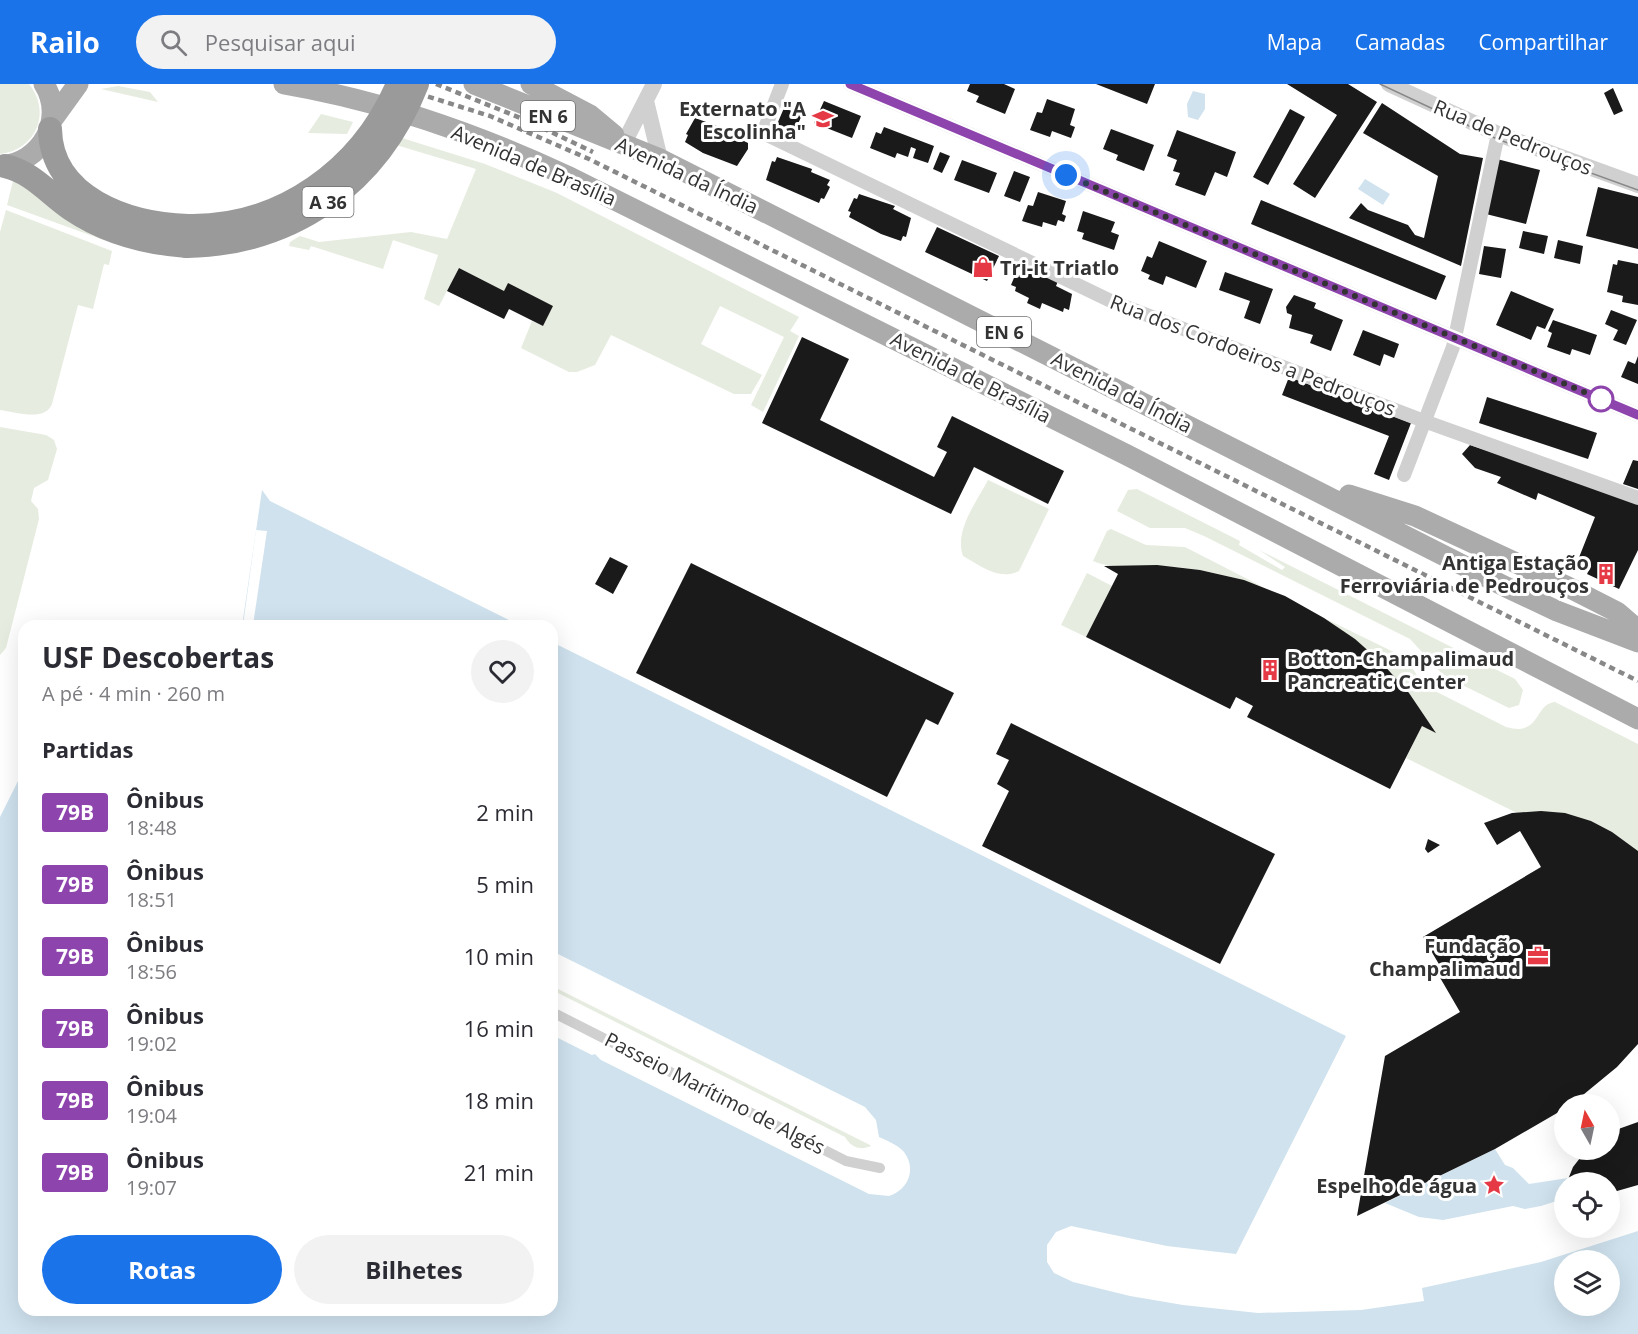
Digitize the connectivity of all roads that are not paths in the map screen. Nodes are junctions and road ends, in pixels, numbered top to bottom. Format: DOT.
graph roads {
  1 [pos="44,84"];
  2 [pos="78,84"];
  3 [pos="284,84"];
  4 [pos="398,84"];
  5 [pos="417,84"];
  6 [pos="474,84"];
  7 [pos="531,84"];
  8 [pos="654,84"];
  9 [pos="782,84"];
  10 [pos="850,84"];
  11 [pos="1389,84"];
  12 [pos="646,101"];
  13 [pos="51,124"];
  14 [pos="1498,134"];
  15 [pos="624,143"];
  16 [pos="660,159"];
  17 [pos="3,166"];
  18 [pos="1638,185"];
  19 [pos="187,236"];
  20 [pos="1455,338"];
  21 [pos="1638,415"];
  22 [pos="1424,421"];
  23 [pos="1404,475"];
  24 [pos="1292,477"];
  25 [pos="1638,498"];
  26 [pos="1638,630"];
  27 [pos="1638,642"];
  28 [pos="1638,719"];
  29 [pos="558,1015"];
  30 [pos="880,1168"];
  1 -- 13 [label="main road"];
  2 -- 13 [label="main road"];
  3 -- 28 [label="main road, Avenida de Brasília"];
  4 -- 19 [label="highway, A 36, bridge"];
  5 -- 19 [label="highway, A 36, bridge"];
  6 -- 15 [label="main road, Avenida da Índia / EN 6"];
  7 -- 15 [label="main road, EN 6"];
  8 -- 12 [label="street"];
  9 -- 22 [label="street, Rua dos Cordoeiros a Pedrouços"];
  10 -- 20 [label="street"];
  11 -- 14 [label="street, Rua de Pedrouços"];
  12 -- 15 [label="street"];
  12 -- 16 [label="street"];
  13 -- 17 [label="main road"];
  13 -- 19 [label="highway, A 36"];
  14 -- 18 [label="street, Rua de Pedrouços"];
  14 -- 20 [label="street"];
  15 -- 16 [label="main road, Avenida da Índia / EN 6"];
  16 -- 24 [label="main road, Avenida da Índia / EN 6"];
  17 -- 19 [label="highway, A 36"];
  20 -- 21 [label="street"];
  20 -- 22 [label="street"];
  22 -- 23 [label="street"];
  22 -- 25 [label="street, Rua dos Cordoeiros a Pedrouços"];
  24 -- 26 [label="main road"];
  24 -- 27 [label="main road, Avenida da Índia / EN 6"];
  29 -- 30 [label="street, Passeio Marítimo de Algés"];
}
